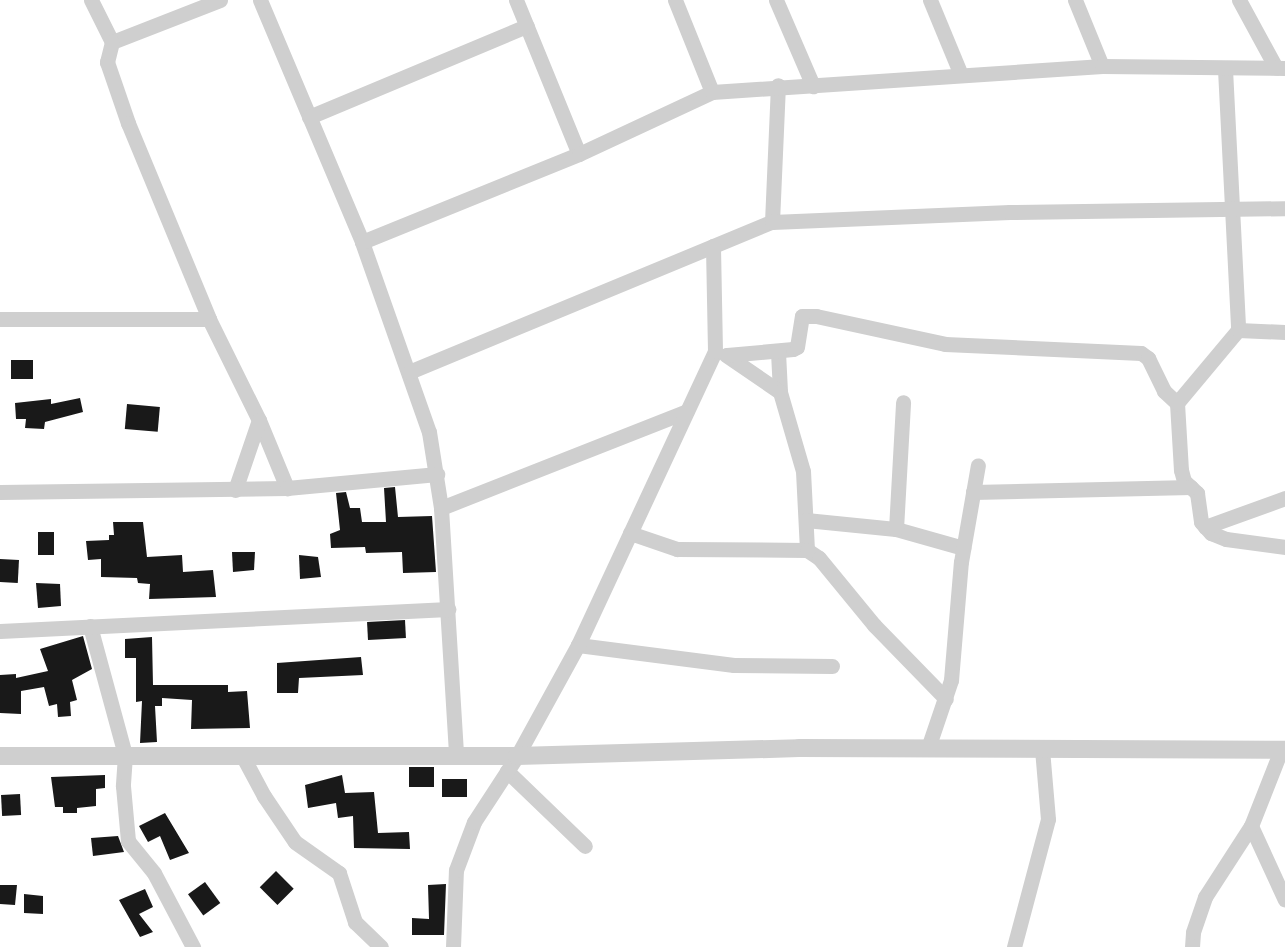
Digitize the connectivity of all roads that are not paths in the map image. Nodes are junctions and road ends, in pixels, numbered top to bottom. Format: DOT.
graph roads {
  1 [pos="91,0"];
  2 [pos="220,0"];
  3 [pos="260,0"];
  4 [pos="516,0"];
  5 [pos="675,0"];
  6 [pos="776,0"];
  7 [pos="930,0"];
  8 [pos="1075,0"];
  9 [pos="1239,0"];
  10 [pos="527,26"];
  11 [pos="112,42"];
  12 [pos="1102,66"];
  13 [pos="1280,68"];
  14 [pos="1225,69"];
  15 [pos="961,75"];
  16 [pos="778,85"];
  17 [pos="813,86"];
  18 [pos="712,92"];
  19 [pos="309,118"];
  20 [pos="579,154"];
  21 [pos="1285,208"];
  22 [pos="1234,210"];
  23 [pos="772,222"];
  24 [pos="362,242"];
  25 [pos="714,246"];
  26 [pos="0,319"];
  27 [pos="209,319"];
  28 [pos="1238,330"];
  29 [pos="1285,332"];
  30 [pos="778,352"];
  31 [pos="721,353"];
  32 [pos="409,372"];
  33 [pos="780,392"];
  34 [pos="903,402"];
  35 [pos="1178,403"];
  36 [pos="687,411"];
  37 [pos="259,420"];
  38 [pos="978,465"];
  39 [pos="437,474"];
  40 [pos="1191,487"];
  41 [pos="287,488"];
  42 [pos="235,490"];
  43 [pos="0,492"];
  44 [pos="973,492"];
  45 [pos="1285,498"];
  46 [pos="441,508"];
  47 [pos="806,520"];
  48 [pos="1205,527"];
  49 [pos="896,529"];
  50 [pos="630,533"];
  51 [pos="1285,547"];
  52 [pos="963,548"];
  53 [pos="807,550"];
  54 [pos="448,609"];
  55 [pos="90,626"];
  56 [pos="0,631"];
  57 [pos="578,644"];
  58 [pos="832,666"];
  59 [pos="946,699"];
  60 [pos="928,748"];
  61 [pos="1042,749"];
  62 [pos="1283,750"];
  63 [pos="242,754"];
  64 [pos="125,755"];
  65 [pos="456,755"];
  66 [pos="0,756"];
  67 [pos="512,764"];
  68 [pos="1251,826"];
  69 [pos="585,846"];
  70 [pos="1285,900"];
  71 [pos="193,947"];
  72 [pos="381,947"];
  73 [pos="453,947"];
  74 [pos="1014,947"];
  75 [pos="1192,947"];
  1 -- 11 [label="street"];
  2 -- 11 [label="street"];
  3 -- 19 [label="street"];
  4 -- 10 [label="street"];
  5 -- 18 [label="street"];
  6 -- 17 [label="street"];
  7 -- 15 [label="street"];
  8 -- 12 [label="street"];
  9 -- 13 [label="street"];
  10 -- 19 [label="street"];
  10 -- 20 [label="street"];
  11 -- 27 [label="street"];
  12 -- 14 [label="street"];
  12 -- 15 [label="street"];
  13 -- 14 [label="street"];
  14 -- 22 [label="street"];
  15 -- 17 [label="street"];
  16 -- 17 [label="street"];
  16 -- 18 [label="street"];
  16 -- 23 [label="street"];
  18 -- 20 [label="street"];
  19 -- 24 [label="street"];
  20 -- 24 [label="street"];
  21 -- 22 [label="street"];
  22 -- 23 [label="street"];
  22 -- 28 [label="street"];
  23 -- 25 [label="street"];
  24 -- 32 [label="street"];
  25 -- 31 [label="street"];
  25 -- 32 [label="street"];
  26 -- 27 [label="street"];
  27 -- 37 [label="street"];
  28 -- 29 [label="street"];
  28 -- 35 [label="street"];
  30 -- 31 [label="street"];
  30 -- 33 [label="street"];
  30 -- 35 [label="street"];
  31 -- 33 [label="street"];
  31 -- 36 [label="street"];
  32 -- 39 [label="street"];
  33 -- 47 [label="street"];
  34 -- 49 [label="street"];
  35 -- 40 [label="street"];
  36 -- 46 [label="street"];
  36 -- 50 [label="street"];
  37 -- 41 [label="street"];
  37 -- 42 [label="street"];
  38 -- 44 [label="street"];
  39 -- 41 [label="street"];
  39 -- 46 [label="street"];
  40 -- 44 [label="street"];
  40 -- 48 [label="street"];
  41 -- 42 [label="street"];
  42 -- 43 [label="street"];
  44 -- 52 [label="street"];
  45 -- 48 [label="street"];
  46 -- 54 [label="street"];
  47 -- 49 [label="street"];
  47 -- 53 [label="street"];
  48 -- 51 [label="street"];
  49 -- 52 [label="street"];
  50 -- 53 [label="street"];
  50 -- 57 [label="street"];
  52 -- 59 [label="street"];
  53 -- 59 [label="street"];
  54 -- 55 [label="street"];
  54 -- 65 [label="street"];
  55 -- 56 [label="street"];
  55 -- 64 [label="street"];
  57 -- 58 [label="street"];
  57 -- 67 [label="street"];
  59 -- 60 [label="street"];
  60 -- 61 [label="street"];
  60 -- 67 [label="street"];
  61 -- 62 [label="street"];
  61 -- 74 [label="street"];
  62 -- 68 [label="street"];
  63 -- 64 [label="street"];
  63 -- 65 [label="street"];
  63 -- 72 [label="street"];
  64 -- 66 [label="street"];
  64 -- 71 [label="street"];
  65 -- 67 [label="street"];
  67 -- 69 [label="street"];
  67 -- 73 [label="street"];
  68 -- 70 [label="street"];
  68 -- 75 [label="street"];
}
